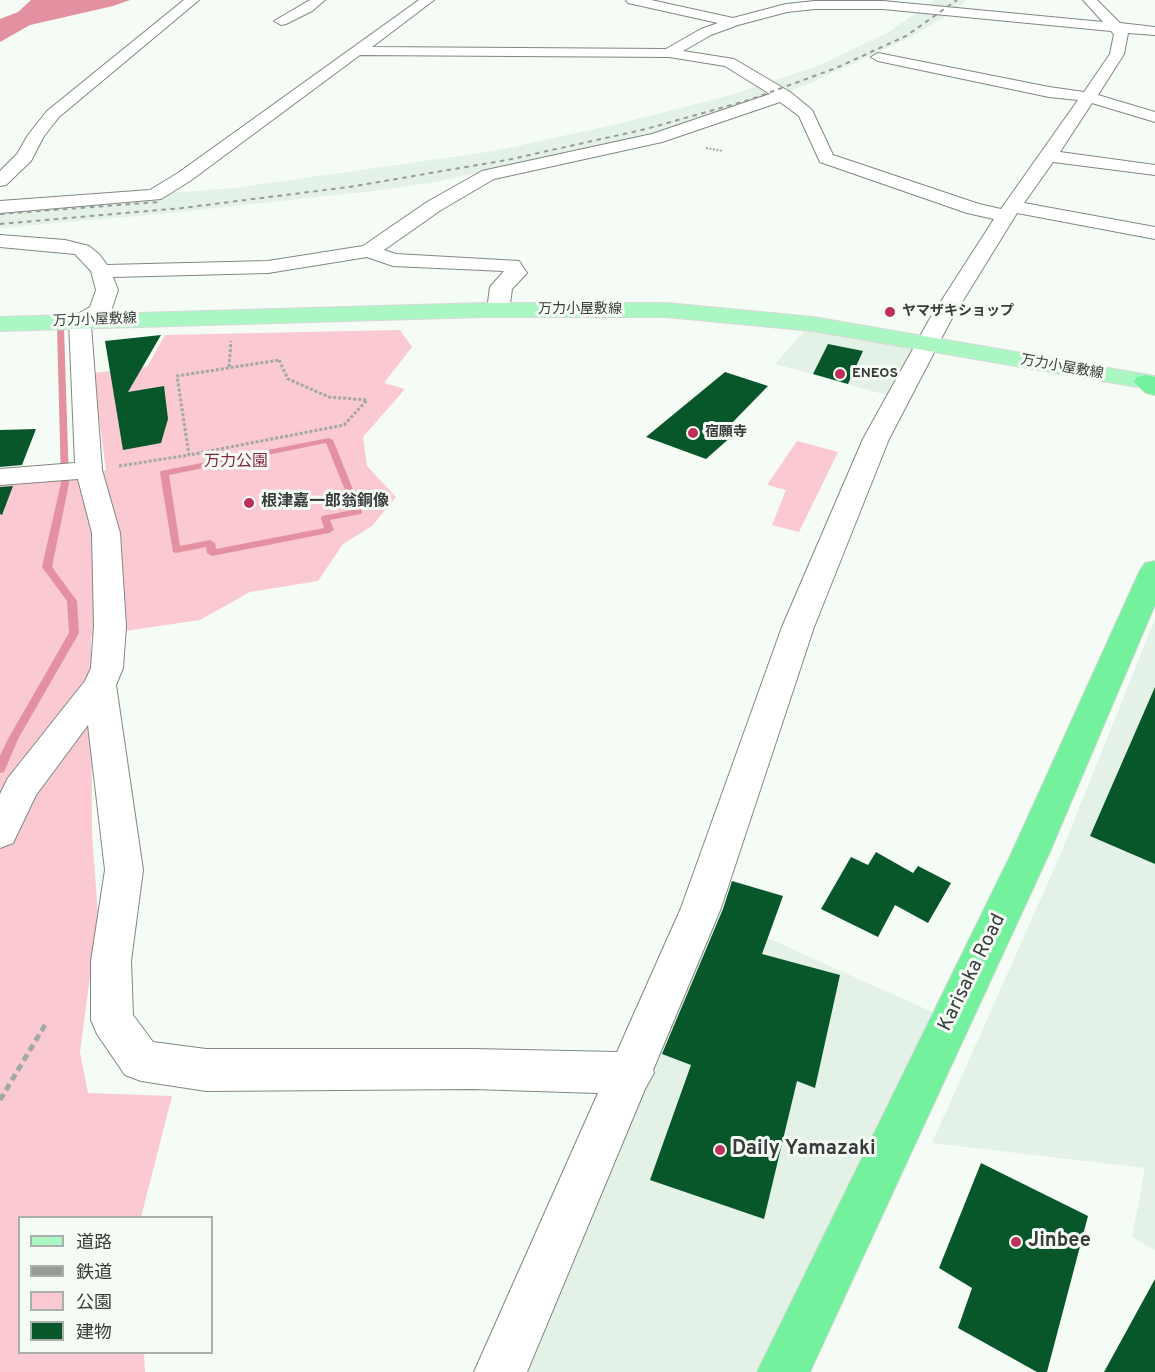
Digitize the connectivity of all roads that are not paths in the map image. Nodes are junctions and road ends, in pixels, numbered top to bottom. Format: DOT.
graph roads {
  1 [pos="192,0"];
  2 [pos="318,0"];
  3 [pos="425,0"];
  4 [pos="633,0"];
  5 [pos="1090,0"];
  6 [pos="791,4"];
  7 [pos="280,21"];
  8 [pos="733,22"];
  9 [pos="1115,26"];
  10 [pos="1155,31"];
  11 [pos="357,51"];
  12 [pos="669,53"];
  13 [pos="878,57"];
  14 [pos="784,95"];
  15 [pos="1088,97"];
  16 [pos="1155,117"];
  17 [pos="1048,156"];
  18 [pos="1155,170"];
  19 [pos="0,181"];
  20 [pos="0,207"];
  21 [pos="1009,211"];
  22 [pos="1155,233"];
  23 [pos="0,240"];
  24 [pos="369,251"];
  25 [pos="101,271"];
  26 [pos="498,310"];
  27 [pos="80,322"];
  28 [pos="0,324"];
  29 [pos="927,343"];
  30 [pos="1152,385"];
  31 [pos="72,471"];
  32 [pos="0,477"];
  33 [pos="1153,581"];
  34 [pos="100,685"];
  35 [pos="0,833"];
  36 [pos="632,1073"];
  37 [pos="793,1367"];
  38 [pos="500,1372"];
  1 -- 19 [label="street"];
  2 -- 7 [label="street"];
  3 -- 11 [label="street"];
  4 -- 8 [label="street"];
  5 -- 9 [label="street"];
  6 -- 8 [label="street"];
  6 -- 9 [label="street"];
  8 -- 12 [label="street"];
  9 -- 10 [label="street"];
  9 -- 15 [label="street"];
  11 -- 12 [label="street"];
  11 -- 20 [label="street"];
  12 -- 14 [label="street"];
  13 -- 15 [label="street"];
  14 -- 21 [label="street"];
  14 -- 24 [label="street"];
  15 -- 16 [label="street"];
  15 -- 17 [label="street"];
  17 -- 18 [label="street"];
  17 -- 21 [label="street"];
  21 -- 22 [label="street"];
  21 -- 29 [label="street"];
  23 -- 25 [label="street"];
  24 -- 25 [label="street"];
  24 -- 26 [label="street"];
  25 -- 27 [label="street"];
  26 -- 27 [label="main road, 万力小屋敷線"];
  26 -- 29 [label="main road, 万力小屋敷線"];
  27 -- 28 [label="main road, 万力小屋敷線"];
  27 -- 31 [label="street"];
  29 -- 30 [label="main road, 万力小屋敷線"];
  29 -- 36 [label="street"];
  31 -- 32 [label="street"];
  31 -- 34 [label="street"];
  33 -- 37 [label="highway, Karisaka Road"];
  34 -- 35 [label="street"];
  34 -- 36 [label="street"];
  36 -- 38 [label="street"];
}
